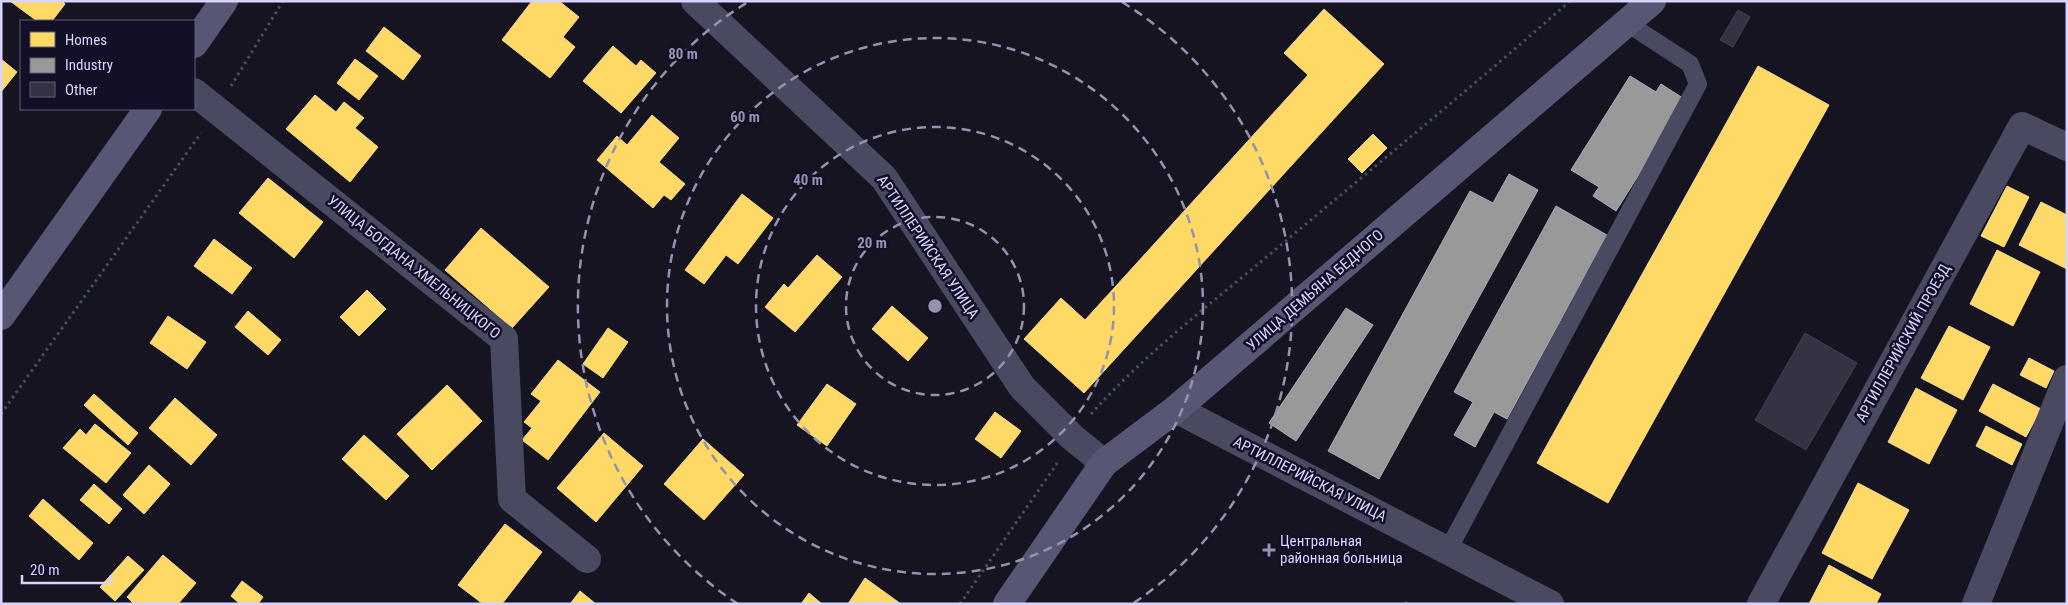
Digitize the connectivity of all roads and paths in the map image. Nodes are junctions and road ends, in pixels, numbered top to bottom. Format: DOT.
graph roads {
  1 [pos="224,1"];
  2 [pos="283,1"];
  3 [pos="695,1"];
  4 [pos="1570,1"];
  5 [pos="1652,1"];
  6 [pos="1627,23"];
  7 [pos="195,43"];
  8 [pos="195,93"];
  9 [pos="147,110"];
  10 [pos="218,111"];
  11 [pos="2067,147"];
  12 [pos="1,316"];
  13 [pos="2067,379"];
  14 [pos="1176,409"];
  15 [pos="1,414"];
  16 [pos="1072,437"];
  17 [pos="1104,463"];
  18 [pos="1448,550"];
  19 [pos="587,559"];
  20 [pos="960,604"];
  21 [pos="1007,604"];
  22 [pos="1550,604"];
  23 [pos="1761,604"];
  24 [pos="1976,604"];
  1 -- 7 [label="street"];
  2 -- 10 [label="path"];
  3 -- 16 [label="street, АРТИЛЛЕРИЙСКАЯ УЛИЦА"];
  4 -- 16 [label="path"];
  5 -- 6 [label="street, УЛИЦА ДЕМЬЯНА БЕДНОГО"];
  6 -- 14 [label="street, УЛИЦА ДЕМЬЯНА БЕДНОГО"];
  6 -- 18 [label="lane"];
  8 -- 10 [label="street, УЛИЦА БОГДАНА ХМЕЛЬНИЦКОГО"];
  9 -- 12 [label="street"];
  10 -- 15 [label="path"];
  10 -- 19 [label="street, УЛИЦА БОГДАНА ХМЕЛЬНИЦКОГО"];
  11 -- 23 [label="street, АРТИЛЛЕРИЙСКИЙ ПРОЕЗД"];
  13 -- 24 [label="street"];
  14 -- 17 [label="street, УЛИЦА ДЕМЬЯНА БЕДНОГО"];
  14 -- 18 [label="street, АРТИЛЛЕРИЙСКАЯ УЛИЦА"];
  16 -- 17 [label="street, АРТИЛЛЕРИЙСКАЯ УЛИЦА"];
  16 -- 20 [label="path"];
  17 -- 21 [label="street, УЛИЦА ДЕМЬЯНА БЕДНОГО"];
  18 -- 22 [label="street, АРТИЛЛЕРИЙСКАЯ УЛИЦА"];
}
